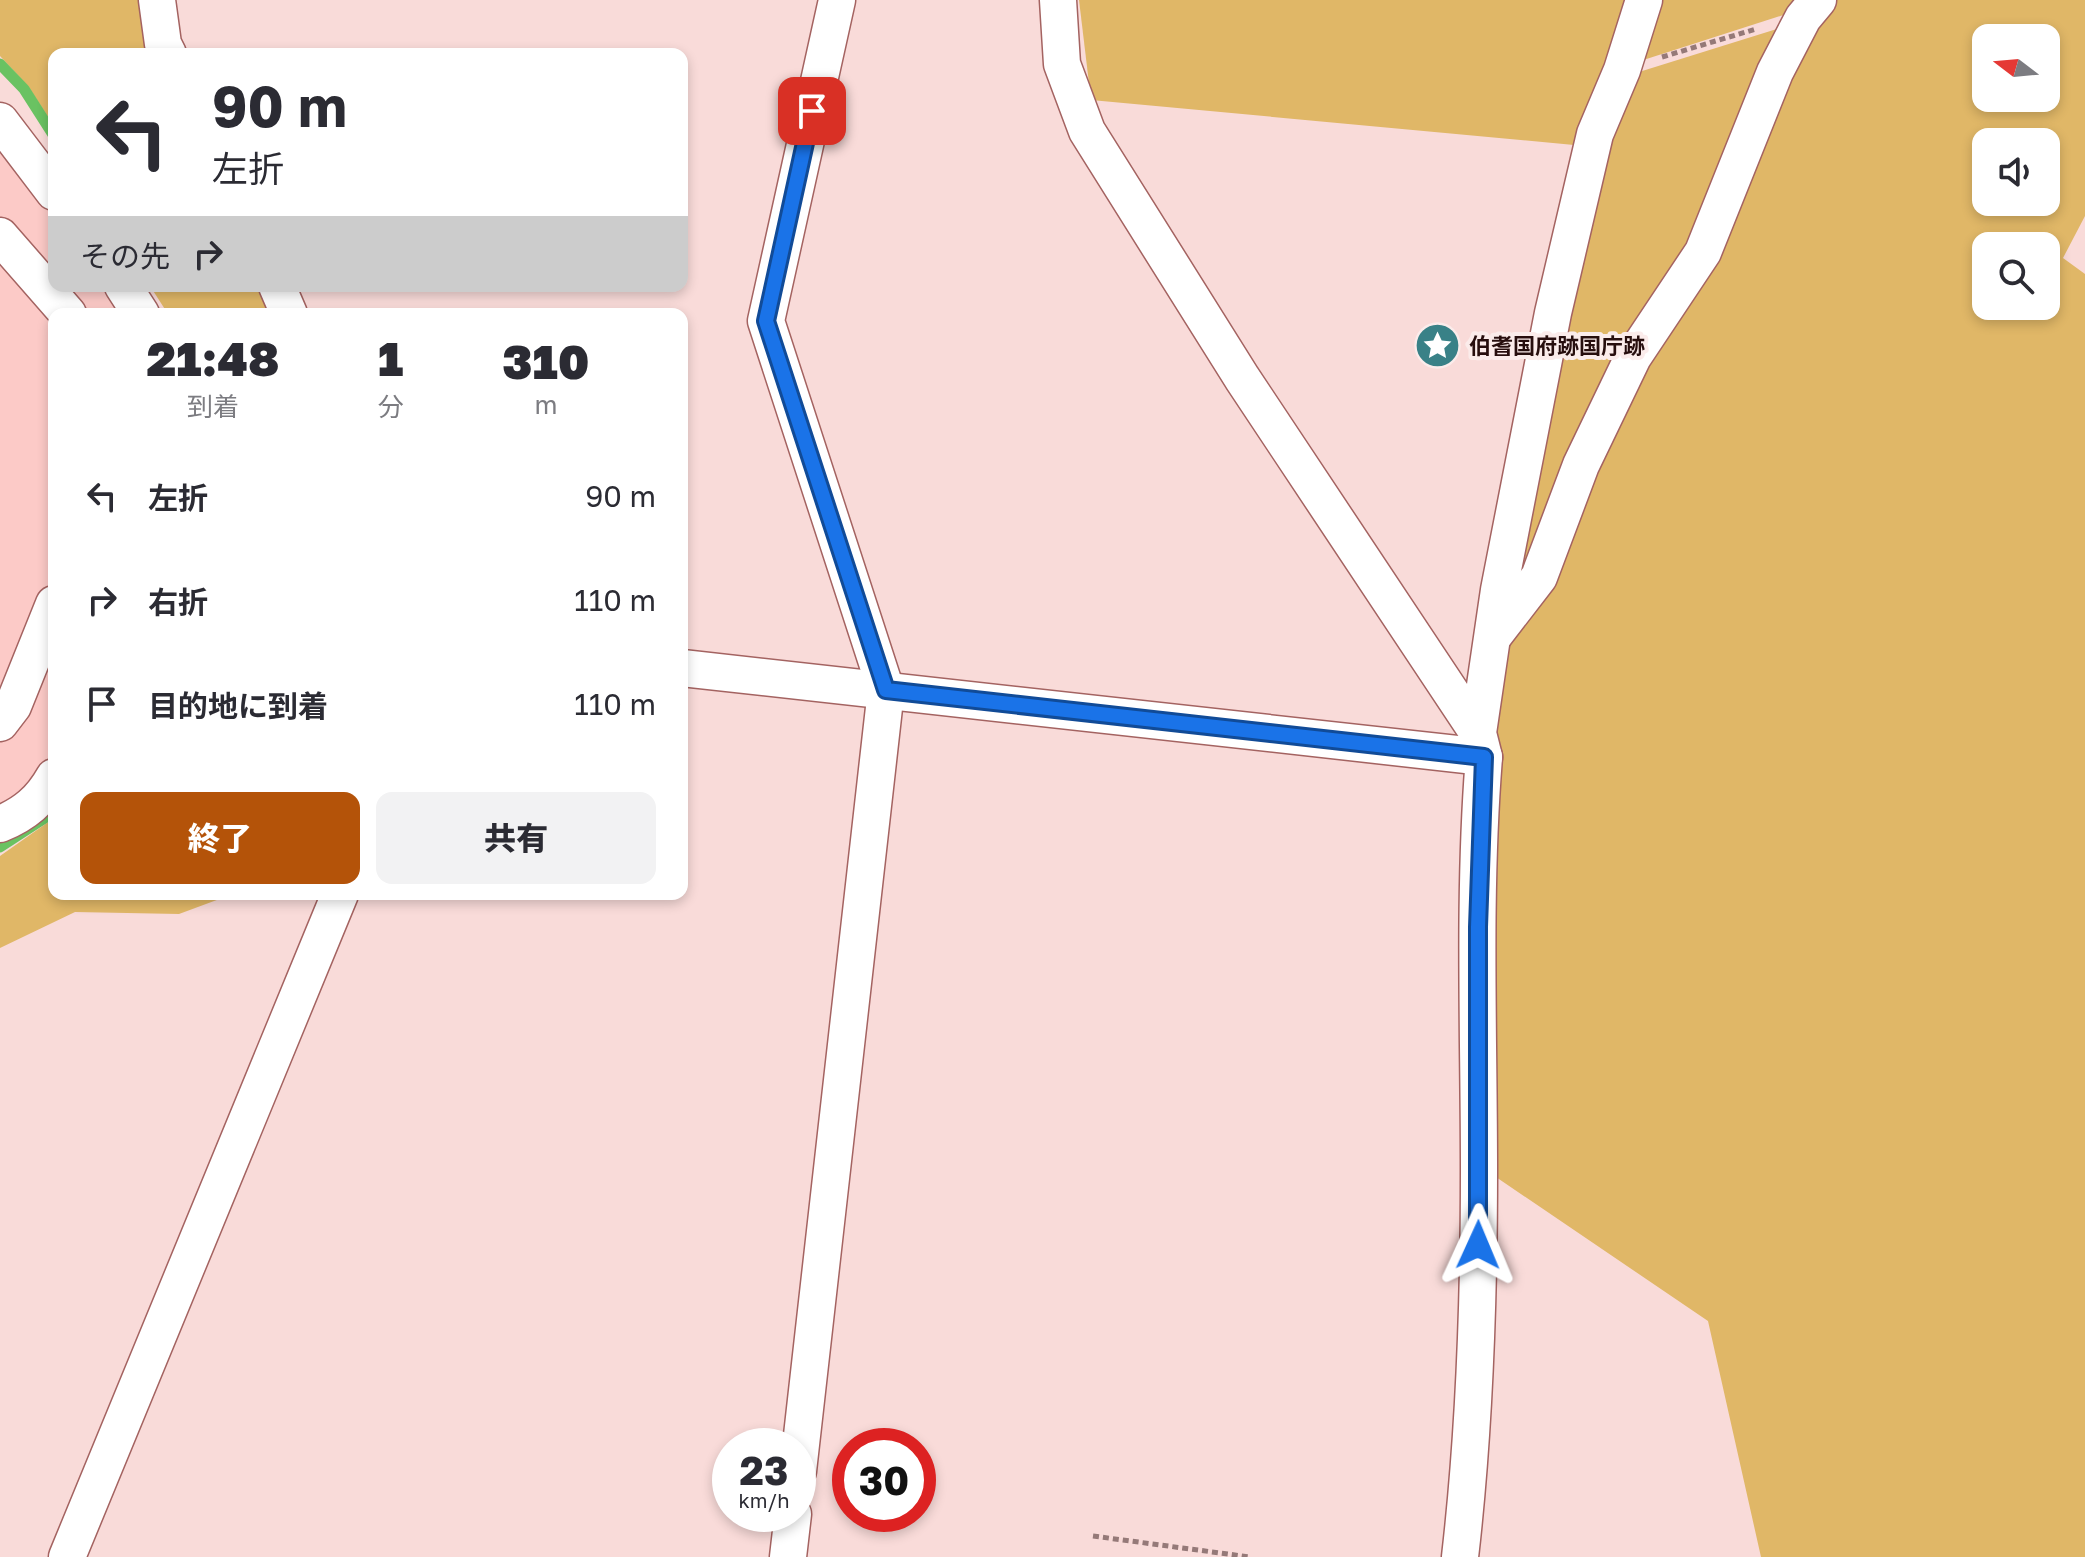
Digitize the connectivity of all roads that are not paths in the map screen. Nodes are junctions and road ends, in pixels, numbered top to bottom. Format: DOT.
graph roads {
  1 [pos="157,0"];
  2 [pos="837,0"];
  3 [pos="1058,0"];
  4 [pos="1644,0"];
  5 [pos="1810,9"];
  6 [pos="165,48"];
  7 [pos="0,121"];
  8 [pos="48,184"];
  9 [pos="0,236"];
  10 [pos="48,291"];
  11 [pos="49,292"];
  12 [pos="63,308"];
  13 [pos="48,619"];
  14 [pos="1495,634"];
  15 [pos="688,669"];
  16 [pos="886,690"];
  17 [pos="0,723"];
  18 [pos="1481,745"];
  19 [pos="48,788"];
  20 [pos="0,824"];
  21 [pos="338,900"];
  22 [pos="803,1428"];
  23 [pos="791,1532"];
  24 [pos="67,1557"];
  25 [pos="788,1557"];
  26 [pos="1460,1557"];
  1 -- 6 [label="street"];
  2 -- 16 [label="street"];
  3 -- 18 [label="street"];
  4 -- 14 [label="street"];
  5 -- 14 [label="street"];
  7 -- 8 [label="street"];
  9 -- 10 [label="street"];
  11 -- 12 [label="street"];
  13 -- 17 [label="street"];
  14 -- 18 [label="street"];
  15 -- 16 [label="street"];
  16 -- 18 [label="street"];
  16 -- 22 [label="street"];
  18 -- 26 [label="street"];
  19 -- 20 [label="street"];
  21 -- 24 [label="street"];
  23 -- 25 [label="street"];
}
